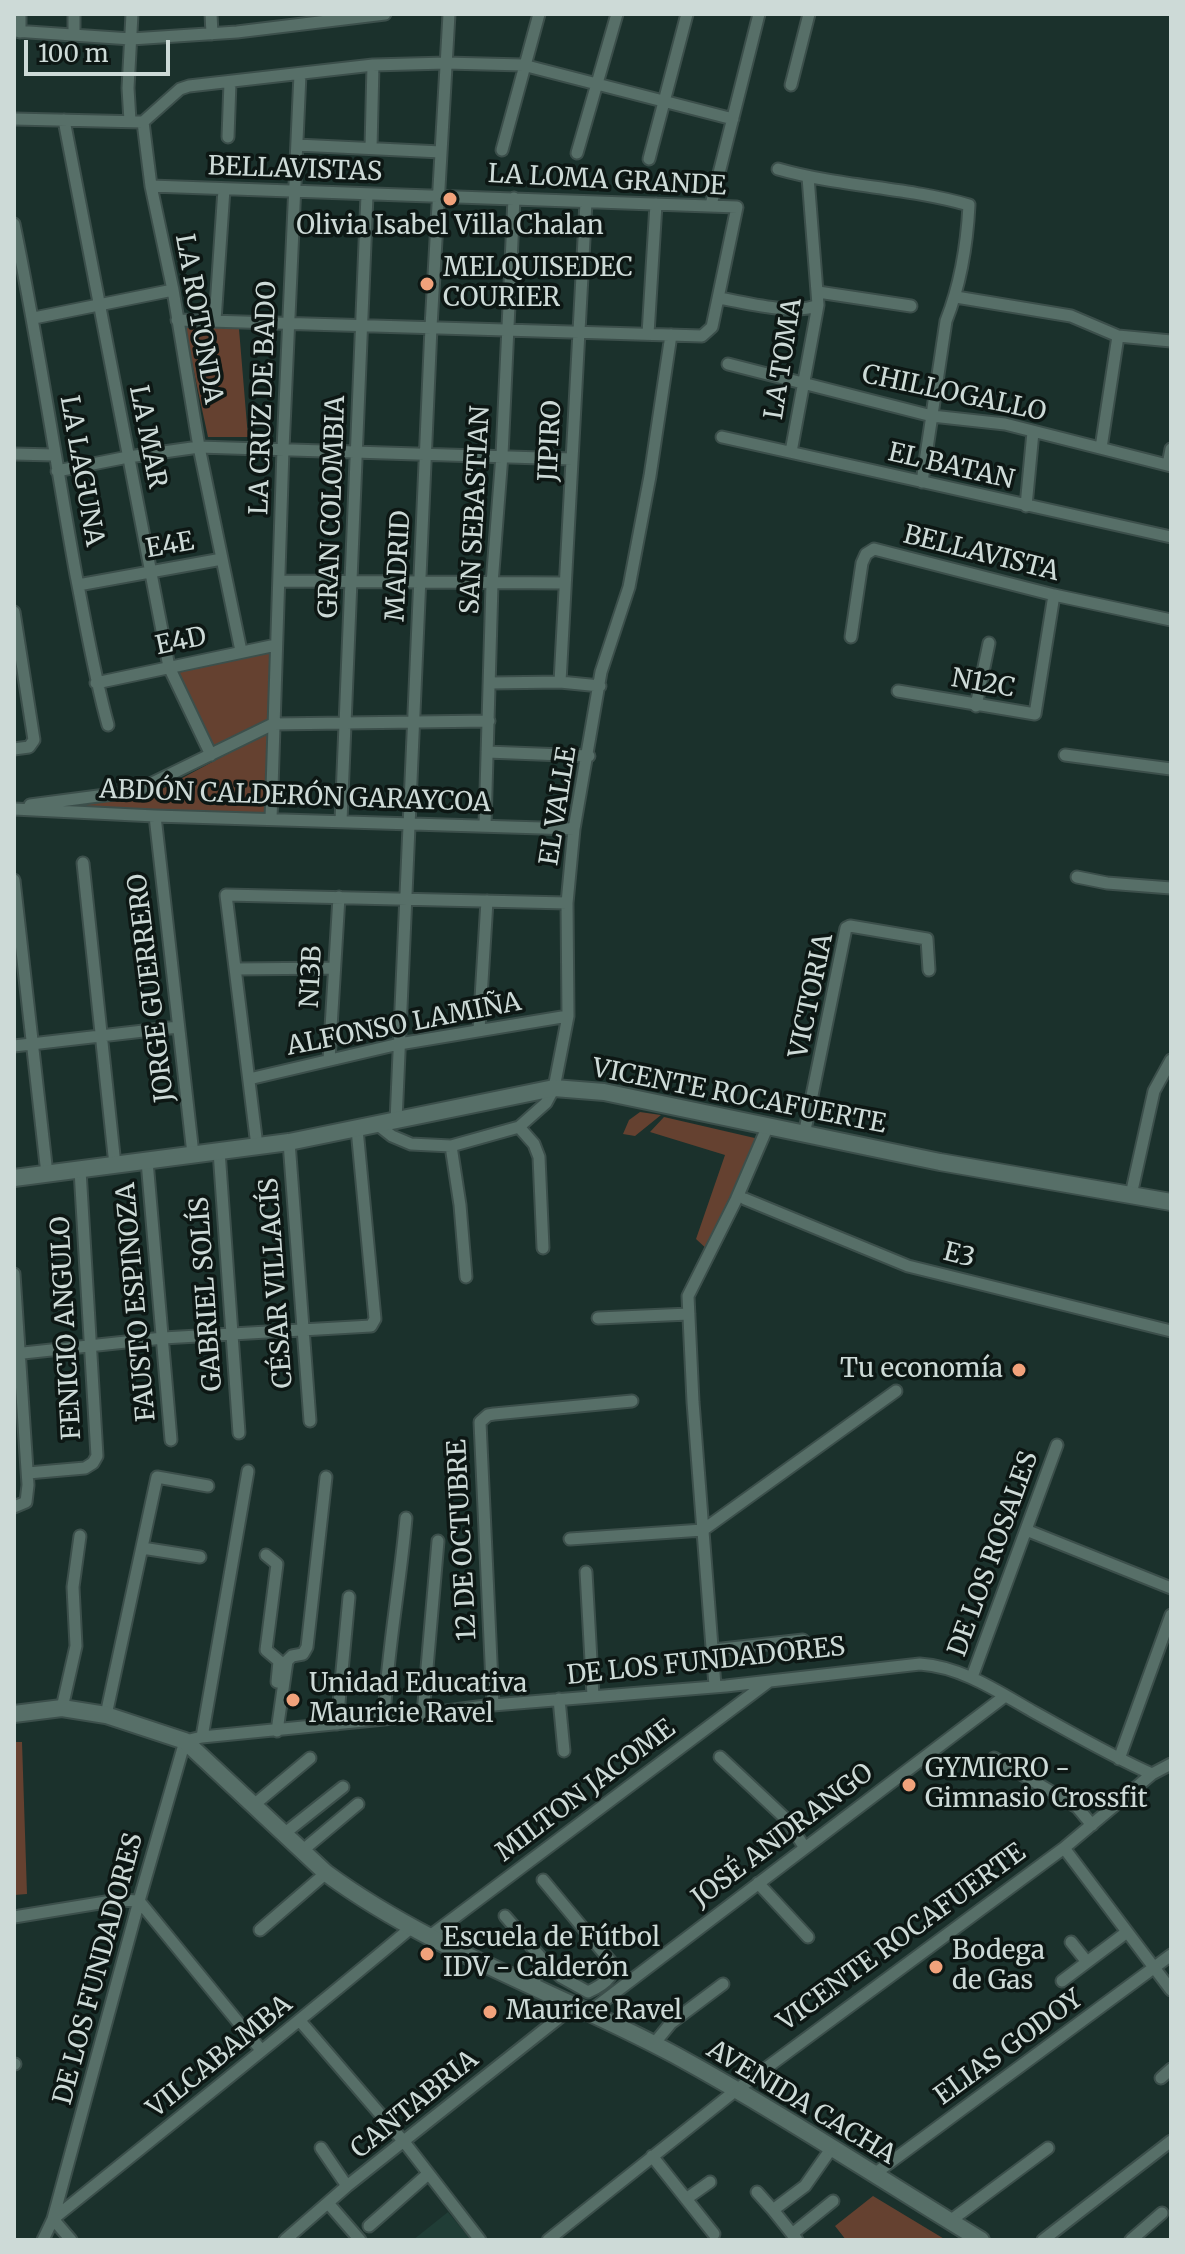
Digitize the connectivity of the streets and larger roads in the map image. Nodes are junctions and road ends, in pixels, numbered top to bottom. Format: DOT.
graph roads {
  1 [pos="20,14"];
  2 [pos="74,14"];
  3 [pos="132,14"];
  4 [pos="211,14"];
  5 [pos="270,14"];
  6 [pos="449,14"];
  7 [pos="539,14"];
  8 [pos="617,14"];
  9 [pos="687,14"];
  10 [pos="759,14"];
  11 [pos="809,14"];
  12 [pos="385,15"];
  13 [pos="334,18"];
  14 [pos="272,28"];
  15 [pos="17,32"];
  16 [pos="212,34"];
  17 [pos="74,35"];
  18 [pos="131,39"];
  19 [pos="446,63"];
  20 [pos="373,65"];
  21 [pos="523,65"];
  22 [pos="300,74"];
  23 [pos="230,82"];
  24 [pos="596,82"];
  25 [pos="791,85"];
  26 [pos="665,100"];
  27 [pos="14,119"];
  28 [pos="733,119"];
  29 [pos="64,120"];
  30 [pos="130,121"];
  31 [pos="143,122"];
  32 [pos="228,137"];
  33 [pos="297,145"];
  34 [pos="371,148"];
  35 [pos="502,150"];
  36 [pos="441,152"];
  37 [pos="577,153"];
  38 [pos="649,159"];
  39 [pos="778,169"];
  40 [pos="808,177"];
  41 [pos="151,186"];
  42 [pos="224,189"];
  43 [pos="294,193"];
  44 [pos="367,195"];
  45 [pos="438,195"];
  46 [pos="514,198"];
  47 [pos="586,202"];
  48 [pos="656,204"];
  49 [pos="711,205"];
  50 [pos="14,224"];
  51 [pos="173,290"];
  52 [pos="956,297"];
  53 [pos="719,298"];
  54 [pos="818,298"];
  55 [pos="99,305"];
  56 [pos="911,306"];
  57 [pos="34,318"];
  58 [pos="177,320"];
  59 [pos="215,321"];
  60 [pos="288,323"];
  61 [pos="362,324"];
  62 [pos="431,327"];
  63 [pos="508,329"];
  64 [pos="577,332"];
  65 [pos="648,334"];
  66 [pos="671,335"];
  67 [pos="1118,336"];
  68 [pos="1171,341"];
  69 [pos="728,364"];
  70 [pos="805,384"];
  71 [pos="932,416"];
  72 [pos="1033,432"];
  73 [pos="722,437"];
  74 [pos="199,447"];
  75 [pos="1101,448"];
  76 [pos="283,449"];
  77 [pos="1171,449"];
  78 [pos="791,452"];
  79 [pos="357,453"];
  80 [pos="14,454"];
  81 [pos="54,455"];
  82 [pos="502,455"];
  83 [pos="426,456"];
  84 [pos="128,457"];
  85 [pos="572,459"];
  86 [pos="1170,466"];
  87 [pos="57,471"];
  88 [pos="922,482"];
  89 [pos="1026,506"];
  90 [pos="1171,537"];
  91 [pos="222,559"];
  92 [pos="152,571"];
  93 [pos="280,581"];
  94 [pos="352,581"];
  95 [pos="420,581"];
  96 [pos="565,583"];
  97 [pos="492,584"];
  98 [pos="78,585"];
  99 [pos="1054,595"];
  100 [pos="14,612"];
  101 [pos="1171,620"];
  102 [pos="851,637"];
  103 [pos="989,643"];
  104 [pos="276,645"];
  105 [pos="241,651"];
  106 [pos="169,667"];
  107 [pos="560,682"];
  108 [pos="96,683"];
  109 [pos="490,683"];
  110 [pos="600,686"];
  111 [pos="898,691"];
  112 [pos="976,706"];
  113 [pos="489,721"];
  114 [pos="346,722"];
  115 [pos="414,723"];
  116 [pos="273,724"];
  117 [pos="108,725"];
  118 [pos="14,749"];
  119 [pos="487,752"];
  120 [pos="211,755"];
  121 [pos="1065,755"];
  122 [pos="589,756"];
  123 [pos="1171,769"];
  124 [pos="14,808"];
  125 [pos="155,816"];
  126 [pos="271,819"];
  127 [pos="341,821"];
  128 [pos="409,822"];
  129 [pos="485,825"];
  130 [pos="574,829"];
  131 [pos="83,863"];
  132 [pos="1077,877"];
  133 [pos="14,880"];
  134 [pos="1171,888"];
  135 [pos="339,897"];
  136 [pos="406,899"];
  137 [pos="487,901"];
  138 [pos="567,903"];
  139 [pos="334,968"];
  140 [pos="236,969"];
  141 [pos="929,970"];
  142 [pos="568,1016"];
  143 [pos="178,1027"];
  144 [pos="479,1030"];
  145 [pos="101,1037"];
  146 [pos="33,1044"];
  147 [pos="399,1044"];
  148 [pos="14,1046"];
  149 [pos="329,1060"];
  150 [pos="1171,1060"];
  151 [pos="249,1079"];
  152 [pos="554,1088"];
  153 [pos="396,1121"];
  154 [pos="378,1125"];
  155 [pos="519,1127"];
  156 [pos="767,1128"];
  157 [pos="357,1129"];
  158 [pos="804,1135"];
  159 [pos="289,1142"];
  160 [pos="257,1146"];
  161 [pos="451,1146"];
  162 [pos="219,1151"];
  163 [pos="193,1154"];
  164 [pos="147,1161"];
  165 [pos="115,1165"];
  166 [pos="80,1170"];
  167 [pos="47,1174"];
  168 [pos="14,1178"];
  169 [pos="1131,1195"];
  170 [pos="745,1199"];
  171 [pos="1171,1202"];
  172 [pos="543,1248"];
  173 [pos="14,1274"];
  174 [pos="466,1277"];
  175 [pos="689,1314"];
  176 [pos="598,1318"];
  177 [pos="1171,1331"];
  178 [pos="303,1332"];
  179 [pos="232,1334"];
  180 [pos="163,1338"];
  181 [pos="91,1345"];
  182 [pos="17,1353"];
  183 [pos="896,1391"];
  184 [pos="632,1401"];
  185 [pos="310,1421"];
  186 [pos="239,1433"];
  187 [pos="171,1440"];
  188 [pos="1057,1445"];
  189 [pos="248,1471"];
  190 [pos="28,1473"];
  191 [pos="326,1477"];
  192 [pos="208,1486"];
  193 [pos="14,1507"];
  194 [pos="406,1518"];
  195 [pos="703,1530"];
  196 [pos="1026,1530"];
  197 [pos="80,1536"];
  198 [pos="570,1539"];
  199 [pos="438,1541"];
  200 [pos="142,1548"];
  201 [pos="266,1555"];
  202 [pos="200,1557"];
  203 [pos="586,1572"];
  204 [pos="1171,1588"];
  205 [pos="349,1597"];
  206 [pos="1171,1615"];
  207 [pos="803,1640"];
  208 [pos="713,1650"];
  209 [pos="972,1677"];
  210 [pos="769,1681"];
  211 [pos="721,1686"];
  212 [pos="593,1696"];
  213 [pos="1005,1696"];
  214 [pos="559,1699"];
  215 [pos="493,1705"];
  216 [pos="62,1708"];
  217 [pos="732,1709"];
  218 [pos="14,1714"];
  219 [pos="423,1714"];
  220 [pos="106,1715"];
  221 [pos="384,1719"];
  222 [pos="337,1724"];
  223 [pos="274,1731"];
  224 [pos="194,1739"];
  225 [pos="564,1751"];
  226 [pos="720,1757"];
  227 [pos="310,1758"];
  228 [pos="994,1758"];
  229 [pos="1119,1759"];
  230 [pos="1169,1768"];
  231 [pos="1152,1774"];
  232 [pos="343,1787"];
  233 [pos="255,1804"];
  234 [pos="358,1804"];
  235 [pos="1092,1825"];
  236 [pos="285,1833"];
  237 [pos="805,1848"];
  238 [pos="1064,1848"];
  239 [pos="303,1850"];
  240 [pos="326,1873"];
  241 [pos="543,1880"];
  242 [pos="758,1883"];
  243 [pos="139,1901"];
  244 [pos="505,1916"];
  245 [pos="14,1917"];
  246 [pos="412,1927"];
  247 [pos="260,1930"];
  248 [pos="1127,1932"];
  249 [pos="430,1936"];
  250 [pos="808,1937"];
  251 [pos="1071,1942"];
  252 [pos="1171,1955"];
  253 [pos="543,1960"];
  254 [pos="1087,1962"];
  255 [pos="1154,1968"];
  256 [pos="1062,1981"];
  257 [pos="723,1984"];
  258 [pos="532,1986"];
  259 [pos="1171,1990"];
  260 [pos="581,2010"];
  261 [pos="300,2021"];
  262 [pos="653,2045"];
  263 [pos="261,2050"];
  264 [pos="1171,2069"];
  265 [pos="1161,2078"];
  266 [pos="735,2091"];
  267 [pos="1171,2141"];
  268 [pos="405,2143"];
  269 [pos="321,2148"];
  270 [pos="1048,2148"];
  271 [pos="831,2149"];
  272 [pos="652,2156"];
  273 [pos="428,2174"];
  274 [pos="873,2175"];
  275 [pos="710,2182"];
  276 [pos="347,2186"];
  277 [pos="757,2192"];
  278 [pos="686,2199"];
  279 [pos="833,2201"];
  280 [pos="328,2203"];
  281 [pos="773,2210"];
  282 [pos="1162,2213"];
  283 [pos="53,2219"];
  284 [pos="950,2221"];
  285 [pos="369,2226"];
  286 [pos="714,2234"];
  287 [pos="794,2237"];
  288 [pos="43,2240"];
  289 [pos="71,2240"];
  290 [pos="285,2240"];
  291 [pos="360,2240"];
  292 [pos="480,2240"];
  293 [pos="548,2240"];
  294 [pos="981,2240"];
  295 [pos="1043,2240"];
  296 [pos="1131,2240"];
  1 -- 15 [label="street"];
  2 -- 17 [label="street"];
  3 -- 18 [label="street"];
  4 -- 16 [label="street"];
  5 -- 14 [label="street"];
  6 -- 19 [label="street, MADRID"];
  7 -- 21 [label="street"];
  8 -- 24 [label="street"];
  9 -- 26 [label="street"];
  10 -- 28 [label="street"];
  11 -- 25 [label="street"];
  12 -- 13 [label="street"];
  13 -- 14 [label="street"];
  14 -- 16 [label="street"];
  15 -- 17 [label="street"];
  16 -- 18 [label="street"];
  17 -- 18 [label="street"];
  18 -- 30 [label="street"];
  19 -- 20 [label="street"];
  19 -- 21 [label="street"];
  19 -- 36 [label="street, MADRID"];
  20 -- 22 [label="street"];
  20 -- 34 [label="street"];
  21 -- 24 [label="street"];
  21 -- 35 [label="street"];
  22 -- 23 [label="street"];
  22 -- 33 [label="street, LA CRUZ DE BADO"];
  23 -- 31 [label="street"];
  23 -- 32 [label="street"];
  24 -- 26 [label="street"];
  24 -- 37 [label="street"];
  26 -- 28 [label="street"];
  26 -- 38 [label="street"];
  27 -- 29 [label="street"];
  28 -- 49 [label="street"];
  29 -- 30 [label="street"];
  29 -- 55 [label="street, LA MAR"];
  30 -- 31 [label="street"];
  31 -- 41 [label="street, LA ROTONDA"];
  33 -- 34 [label="street"];
  33 -- 43 [label="street, LA CRUZ DE BADO"];
  34 -- 36 [label="street"];
  36 -- 45 [label="street, MADRID"];
  39 -- 40 [label="street"];
  40 -- 52 [label="street"];
  40 -- 54 [label="street, LA TOMA"];
  41 -- 42 [label="street, BELLAVISTAS"];
  41 -- 51 [label="street, LA ROTONDA"];
  42 -- 43 [label="street, BELLAVISTAS"];
  42 -- 59 [label="street"];
  43 -- 44 [label="street, BELLAVISTAS"];
  43 -- 60 [label="street, LA CRUZ DE BADO"];
  44 -- 45 [label="street, BELLAVISTAS"];
  44 -- 61 [label="street, GRAN COLOMBIA"];
  45 -- 46 [label="street, LA LOMA GRANDE"];
  45 -- 62 [label="street, MADRID"];
  46 -- 47 [label="street, LA LOMA GRANDE"];
  46 -- 63 [label="street, SAN SEBASTIAN"];
  47 -- 48 [label="street, LA LOMA GRANDE"];
  47 -- 64 [label="street, JIPIRO"];
  48 -- 49 [label="street, LA LOMA GRANDE"];
  48 -- 65 [label="street"];
  49 -- 53 [label="street, LA LOMA GRANDE"];
  50 -- 57 [label="street, LA LAGUNA"];
  51 -- 55 [label="street"];
  51 -- 58 [label="street, LA ROTONDA"];
  52 -- 67 [label="street"];
  52 -- 71 [label="street"];
  53 -- 54 [label="street"];
  53 -- 66 [label="street, LA LOMA GRANDE"];
  54 -- 56 [label="street"];
  54 -- 70 [label="street, LA TOMA"];
  55 -- 57 [label="street"];
  55 -- 84 [label="street, LA MAR"];
  57 -- 81 [label="street, LA LAGUNA"];
  58 -- 59 [label="street"];
  58 -- 74 [label="street, LA ROTONDA"];
  59 -- 60 [label="street"];
  60 -- 61 [label="street"];
  60 -- 76 [label="street, LA CRUZ DE BADO"];
  61 -- 62 [label="street"];
  61 -- 79 [label="street, GRAN COLOMBIA"];
  62 -- 63 [label="street"];
  62 -- 83 [label="street, MADRID"];
  63 -- 64 [label="street"];
  63 -- 82 [label="street, SAN SEBASTIAN"];
  64 -- 65 [label="street"];
  64 -- 85 [label="street, JIPIRO"];
  65 -- 66 [label="street"];
  66 -- 110 [label="street, EL VALLE"];
  67 -- 68 [label="street"];
  67 -- 75 [label="street"];
  69 -- 70 [label="street, CHILLOGALLO"];
  70 -- 71 [label="street, CHILLOGALLO"];
  70 -- 78 [label="street, LA TOMA"];
  71 -- 72 [label="street, CHILLOGALLO"];
  71 -- 88 [label="street"];
  72 -- 75 [label="street, CHILLOGALLO"];
  72 -- 89 [label="street"];
  73 -- 78 [label="street, EL BATAN"];
  74 -- 76 [label="street"];
  74 -- 84 [label="street"];
  74 -- 91 [label="street, LA ROTONDA"];
  75 -- 86 [label="street, CHILLOGALLO"];
  76 -- 79 [label="street"];
  76 -- 93 [label="street, LA CRUZ DE BADO"];
  77 -- 86 [label="street"];
  78 -- 88 [label="street, EL BATAN"];
  79 -- 83 [label="street"];
  79 -- 94 [label="street, GRAN COLOMBIA"];
  80 -- 81 [label="street"];
  81 -- 87 [label="street, LA LAGUNA"];
  82 -- 83 [label="street"];
  82 -- 85 [label="street"];
  82 -- 97 [label="street, SAN SEBASTIAN"];
  83 -- 95 [label="street, MADRID"];
  84 -- 87 [label="street"];
  84 -- 92 [label="street, LA MAR"];
  85 -- 96 [label="street, JIPIRO"];
  87 -- 98 [label="street, LA LAGUNA"];
  88 -- 89 [label="street, EL BATAN"];
  89 -- 90 [label="street, EL BATAN"];
  91 -- 92 [label="street, E4E"];
  91 -- 105 [label="street, LA ROTONDA"];
  92 -- 98 [label="street, E4E"];
  92 -- 106 [label="street, LA MAR"];
  93 -- 94 [label="street"];
  93 -- 104 [label="street, LA CRUZ DE BADO"];
  94 -- 95 [label="street"];
  94 -- 114 [label="street, GRAN COLOMBIA"];
  95 -- 97 [label="street"];
  95 -- 115 [label="street, MADRID"];
  96 -- 97 [label="street"];
  96 -- 107 [label="street, JIPIRO"];
  97 -- 109 [label="street, SAN SEBASTIAN"];
  98 -- 108 [label="street, LA LAGUNA"];
  99 -- 101 [label="street, BELLAVISTA"];
  99 -- 102 [label="street, BELLAVISTA"];
  99 -- 112 [label="street, N12C"];
  100 -- 118 [label="street"];
  103 -- 112 [label="street"];
  104 -- 105 [label="street, E4D"];
  104 -- 116 [label="street, LA CRUZ DE BADO"];
  105 -- 106 [label="street, E4D"];
  106 -- 108 [label="street, E4D"];
  106 -- 120 [label="street, LA MAR"];
  107 -- 109 [label="street"];
  107 -- 110 [label="street"];
  108 -- 117 [label="street, LA LAGUNA"];
  109 -- 113 [label="street, SAN SEBASTIAN"];
  110 -- 122 [label="street, EL VALLE"];
  111 -- 112 [label="street, N12C"];
  113 -- 115 [label="street"];
  113 -- 119 [label="street, SAN SEBASTIAN"];
  114 -- 115 [label="street"];
  114 -- 116 [label="street"];
  114 -- 127 [label="street, GRAN COLOMBIA"];
  115 -- 128 [label="street, MADRID"];
  116 -- 120 [label="street"];
  116 -- 126 [label="street, LA CRUZ DE BADO"];
  119 -- 122 [label="street"];
  119 -- 129 [label="street, SAN SEBASTIAN"];
  120 -- 124 [label="street"];
  121 -- 123 [label="street"];
  122 -- 130 [label="street, EL VALLE"];
  124 -- 125 [label="street, ABDÓN CALDERÓN GARAYCOA"];
  125 -- 126 [label="street, ABDÓN CALDERÓN GARAYCOA"];
  125 -- 143 [label="street, JORGE GUERRERO"];
  126 -- 127 [label="street, ABDÓN CALDERÓN GARAYCOA"];
  127 -- 128 [label="street, ABDÓN CALDERÓN GARAYCOA"];
  128 -- 129 [label="street, ABDÓN CALDERÓN GARAYCOA"];
  128 -- 136 [label="street, MADRID"];
  129 -- 130 [label="street, ABDÓN CALDERÓN GARAYCOA"];
  130 -- 138 [label="street, EL VALLE"];
  131 -- 145 [label="street"];
  132 -- 134 [label="street"];
  133 -- 146 [label="street"];
  135 -- 136 [label="street"];
  135 -- 139 [label="street, N13B"];
  135 -- 140 [label="street"];
  136 -- 137 [label="street"];
  136 -- 147 [label="street, MADRID"];
  137 -- 138 [label="street"];
  137 -- 144 [label="street"];
  138 -- 142 [label="street, EL VALLE"];
  139 -- 140 [label="street"];
  139 -- 149 [label="street, N13B"];
  140 -- 151 [label="street"];
  141 -- 158 [label="street, VICTORIA"];
  142 -- 144 [label="street, ALFONSO LAMIÑA"];
  142 -- 152 [label="street, EL VALLE"];
  143 -- 145 [label="street"];
  143 -- 163 [label="street, JORGE GUERRERO"];
  144 -- 147 [label="street, ALFONSO LAMIÑA"];
  145 -- 146 [label="street"];
  145 -- 165 [label="street"];
  146 -- 148 [label="street"];
  146 -- 167 [label="street"];
  147 -- 149 [label="street, ALFONSO LAMIÑA"];
  147 -- 153 [label="street, MADRID"];
  149 -- 151 [label="street, ALFONSO LAMIÑA"];
  150 -- 169 [label="street"];
  151 -- 160 [label="street"];
  152 -- 153 [label="street, VICENTE ROCAFUERTE"];
  152 -- 155 [label="street, EL VALLE"];
  152 -- 156 [label="street, VICENTE ROCAFUERTE"];
  153 -- 154 [label="street, VICENTE ROCAFUERTE"];
  154 -- 157 [label="street, VICENTE ROCAFUERTE"];
  154 -- 161 [label="street, EL VALLE"];
  155 -- 161 [label="street, EL VALLE"];
  155 -- 172 [label="street"];
  156 -- 158 [label="street, VICENTE ROCAFUERTE"];
  156 -- 175 [label="street"];
  157 -- 159 [label="street, VICENTE ROCAFUERTE"];
  157 -- 178 [label="street"];
  158 -- 169 [label="street, VICENTE ROCAFUERTE"];
  159 -- 160 [label="street, VICENTE ROCAFUERTE"];
  159 -- 178 [label="street, CÉSAR VILLACÍS"];
  160 -- 162 [label="street, VICENTE ROCAFUERTE"];
  161 -- 174 [label="street"];
  162 -- 163 [label="street, VICENTE ROCAFUERTE"];
  162 -- 179 [label="street, GABRIEL SOLÍS"];
  163 -- 164 [label="street, VICENTE ROCAFUERTE"];
  164 -- 165 [label="street, VICENTE ROCAFUERTE"];
  164 -- 180 [label="street, FAUSTO ESPINOZA"];
  165 -- 166 [label="street, VICENTE ROCAFUERTE"];
  166 -- 167 [label="street, VICENTE ROCAFUERTE"];
  166 -- 181 [label="street, FENICIO ANGULO"];
  167 -- 168 [label="street, VICENTE ROCAFUERTE"];
  169 -- 171 [label="street, VICENTE ROCAFUERTE"];
  170 -- 177 [label="street, E3"];
  173 -- 182 [label="street"];
  175 -- 176 [label="street"];
  175 -- 195 [label="street"];
  178 -- 179 [label="street"];
  178 -- 185 [label="street, CÉSAR VILLACÍS"];
  179 -- 180 [label="street"];
  179 -- 186 [label="street, GABRIEL SOLÍS"];
  180 -- 181 [label="street"];
  180 -- 187 [label="street, FAUSTO ESPINOZA"];
  181 -- 182 [label="street"];
  181 -- 190 [label="street, FENICIO ANGULO"];
  182 -- 190 [label="street"];
  183 -- 195 [label="street"];
  184 -- 215 [label="street, 12 DE OCTUBRE"];
  188 -- 196 [label="street, DE LOS ROSALES"];
  189 -- 224 [label="street"];
  190 -- 193 [label="street"];
  191 -- 223 [label="street"];
  192 -- 200 [label="street"];
  194 -- 221 [label="street"];
  195 -- 198 [label="street"];
  195 -- 208 [label="street"];
  196 -- 204 [label="street"];
  196 -- 209 [label="street, DE LOS ROSALES"];
  197 -- 216 [label="street"];
  199 -- 219 [label="street"];
  200 -- 202 [label="street"];
  200 -- 220 [label="street"];
  201 -- 223 [label="street"];
  203 -- 212 [label="street"];
  205 -- 222 [label="street"];
  206 -- 229 [label="street"];
  207 -- 208 [label="street"];
  208 -- 211 [label="street"];
  209 -- 210 [label="street, DE LOS FUNDADORES"];
  209 -- 213 [label="street, DE LOS FUNDADORES"];
  210 -- 211 [label="street, DE LOS FUNDADORES"];
  210 -- 217 [label="street, MILTON JACOME"];
  211 -- 212 [label="street, DE LOS FUNDADORES"];
  211 -- 217 [label="street"];
  212 -- 214 [label="street, DE LOS FUNDADORES"];
  213 -- 229 [label="street, DE LOS FUNDADORES"];
  213 -- 237 [label="street, JOSÉ ANDRANGO"];
  214 -- 215 [label="street, DE LOS FUNDADORES"];
  214 -- 225 [label="street"];
  215 -- 219 [label="street, DE LOS FUNDADORES"];
  216 -- 218 [label="street, AVENIDA CACHA"];
  216 -- 220 [label="street, AVENIDA CACHA"];
  217 -- 249 [label="street, MILTON JACOME"];
  219 -- 221 [label="street, DE LOS FUNDADORES"];
  220 -- 224 [label="street, AVENIDA CACHA"];
  221 -- 222 [label="street, DE LOS FUNDADORES"];
  222 -- 223 [label="street, DE LOS FUNDADORES"];
  223 -- 224 [label="street, DE LOS FUNDADORES"];
  224 -- 233 [label="street, AVENIDA CACHA"];
  224 -- 243 [label="street, DE LOS FUNDADORES"];
  226 -- 237 [label="street"];
  227 -- 233 [label="street"];
  228 -- 235 [label="street"];
  229 -- 231 [label="street, DE LOS FUNDADORES"];
  230 -- 231 [label="street, VICENTE ROCAFUERTE"];
  231 -- 235 [label="street, VICENTE ROCAFUERTE"];
  232 -- 236 [label="street"];
  233 -- 236 [label="street, AVENIDA CACHA"];
  234 -- 239 [label="street"];
  235 -- 238 [label="street, VICENTE ROCAFUERTE"];
  236 -- 239 [label="street, AVENIDA CACHA"];
  237 -- 242 [label="street, JOSÉ ANDRANGO"];
  238 -- 248 [label="street"];
  238 -- 266 [label="street, VICENTE ROCAFUERTE"];
  239 -- 240 [label="street, AVENIDA CACHA"];
  240 -- 246 [label="street, AVENIDA CACHA"];
  240 -- 247 [label="street"];
  241 -- 253 [label="street"];
  242 -- 250 [label="street"];
  242 -- 260 [label="street, JOSÉ ANDRANGO"];
  243 -- 245 [label="street"];
  243 -- 263 [label="street"];
  243 -- 283 [label="street, DE LOS FUNDADORES"];
  244 -- 253 [label="street"];
  246 -- 249 [label="street, AVENIDA CACHA"];
  246 -- 261 [label="street, VILCABAMBA"];
  248 -- 254 [label="street"];
  248 -- 255 [label="street"];
  249 -- 258 [label="street, AVENIDA CACHA"];
  251 -- 254 [label="street"];
  252 -- 255 [label="street, ELIAS GODOY"];
  253 -- 258 [label="street"];
  254 -- 256 [label="street"];
  255 -- 259 [label="street"];
  255 -- 274 [label="street, ELIAS GODOY"];
  257 -- 262 [label="street"];
  258 -- 260 [label="street, AVENIDA CACHA"];
  260 -- 262 [label="street, AVENIDA CACHA"];
  260 -- 268 [label="street, CANTABRIA"];
  261 -- 263 [label="street, VILCABAMBA"];
  261 -- 268 [label="street"];
  262 -- 266 [label="street, AVENIDA CACHA"];
  263 -- 283 [label="street, VILCABAMBA"];
  264 -- 265 [label="street"];
  266 -- 271 [label="street, AVENIDA CACHA"];
  266 -- 272 [label="street, VICENTE ROCAFUERTE"];
  267 -- 295 [label="street"];
  268 -- 273 [label="street"];
  268 -- 276 [label="street, CANTABRIA"];
  269 -- 276 [label="street"];
  270 -- 284 [label="street"];
  271 -- 274 [label="street, AVENIDA CACHA"];
  271 -- 281 [label="street"];
  272 -- 278 [label="street"];
  272 -- 293 [label="street, VICENTE ROCAFUERTE"];
  273 -- 285 [label="street"];
  273 -- 292 [label="street"];
  274 -- 284 [label="street, AVENIDA CACHA"];
  275 -- 278 [label="street"];
  276 -- 280 [label="street, CANTABRIA"];
  277 -- 281 [label="street"];
  278 -- 286 [label="street"];
  279 -- 287 [label="street"];
  280 -- 290 [label="street, CANTABRIA"];
  280 -- 291 [label="street"];
  281 -- 287 [label="street"];
  282 -- 296 [label="street"];
  283 -- 288 [label="street, DE LOS FUNDADORES"];
  283 -- 289 [label="street"];
  284 -- 294 [label="street, AVENIDA CACHA"];
}
